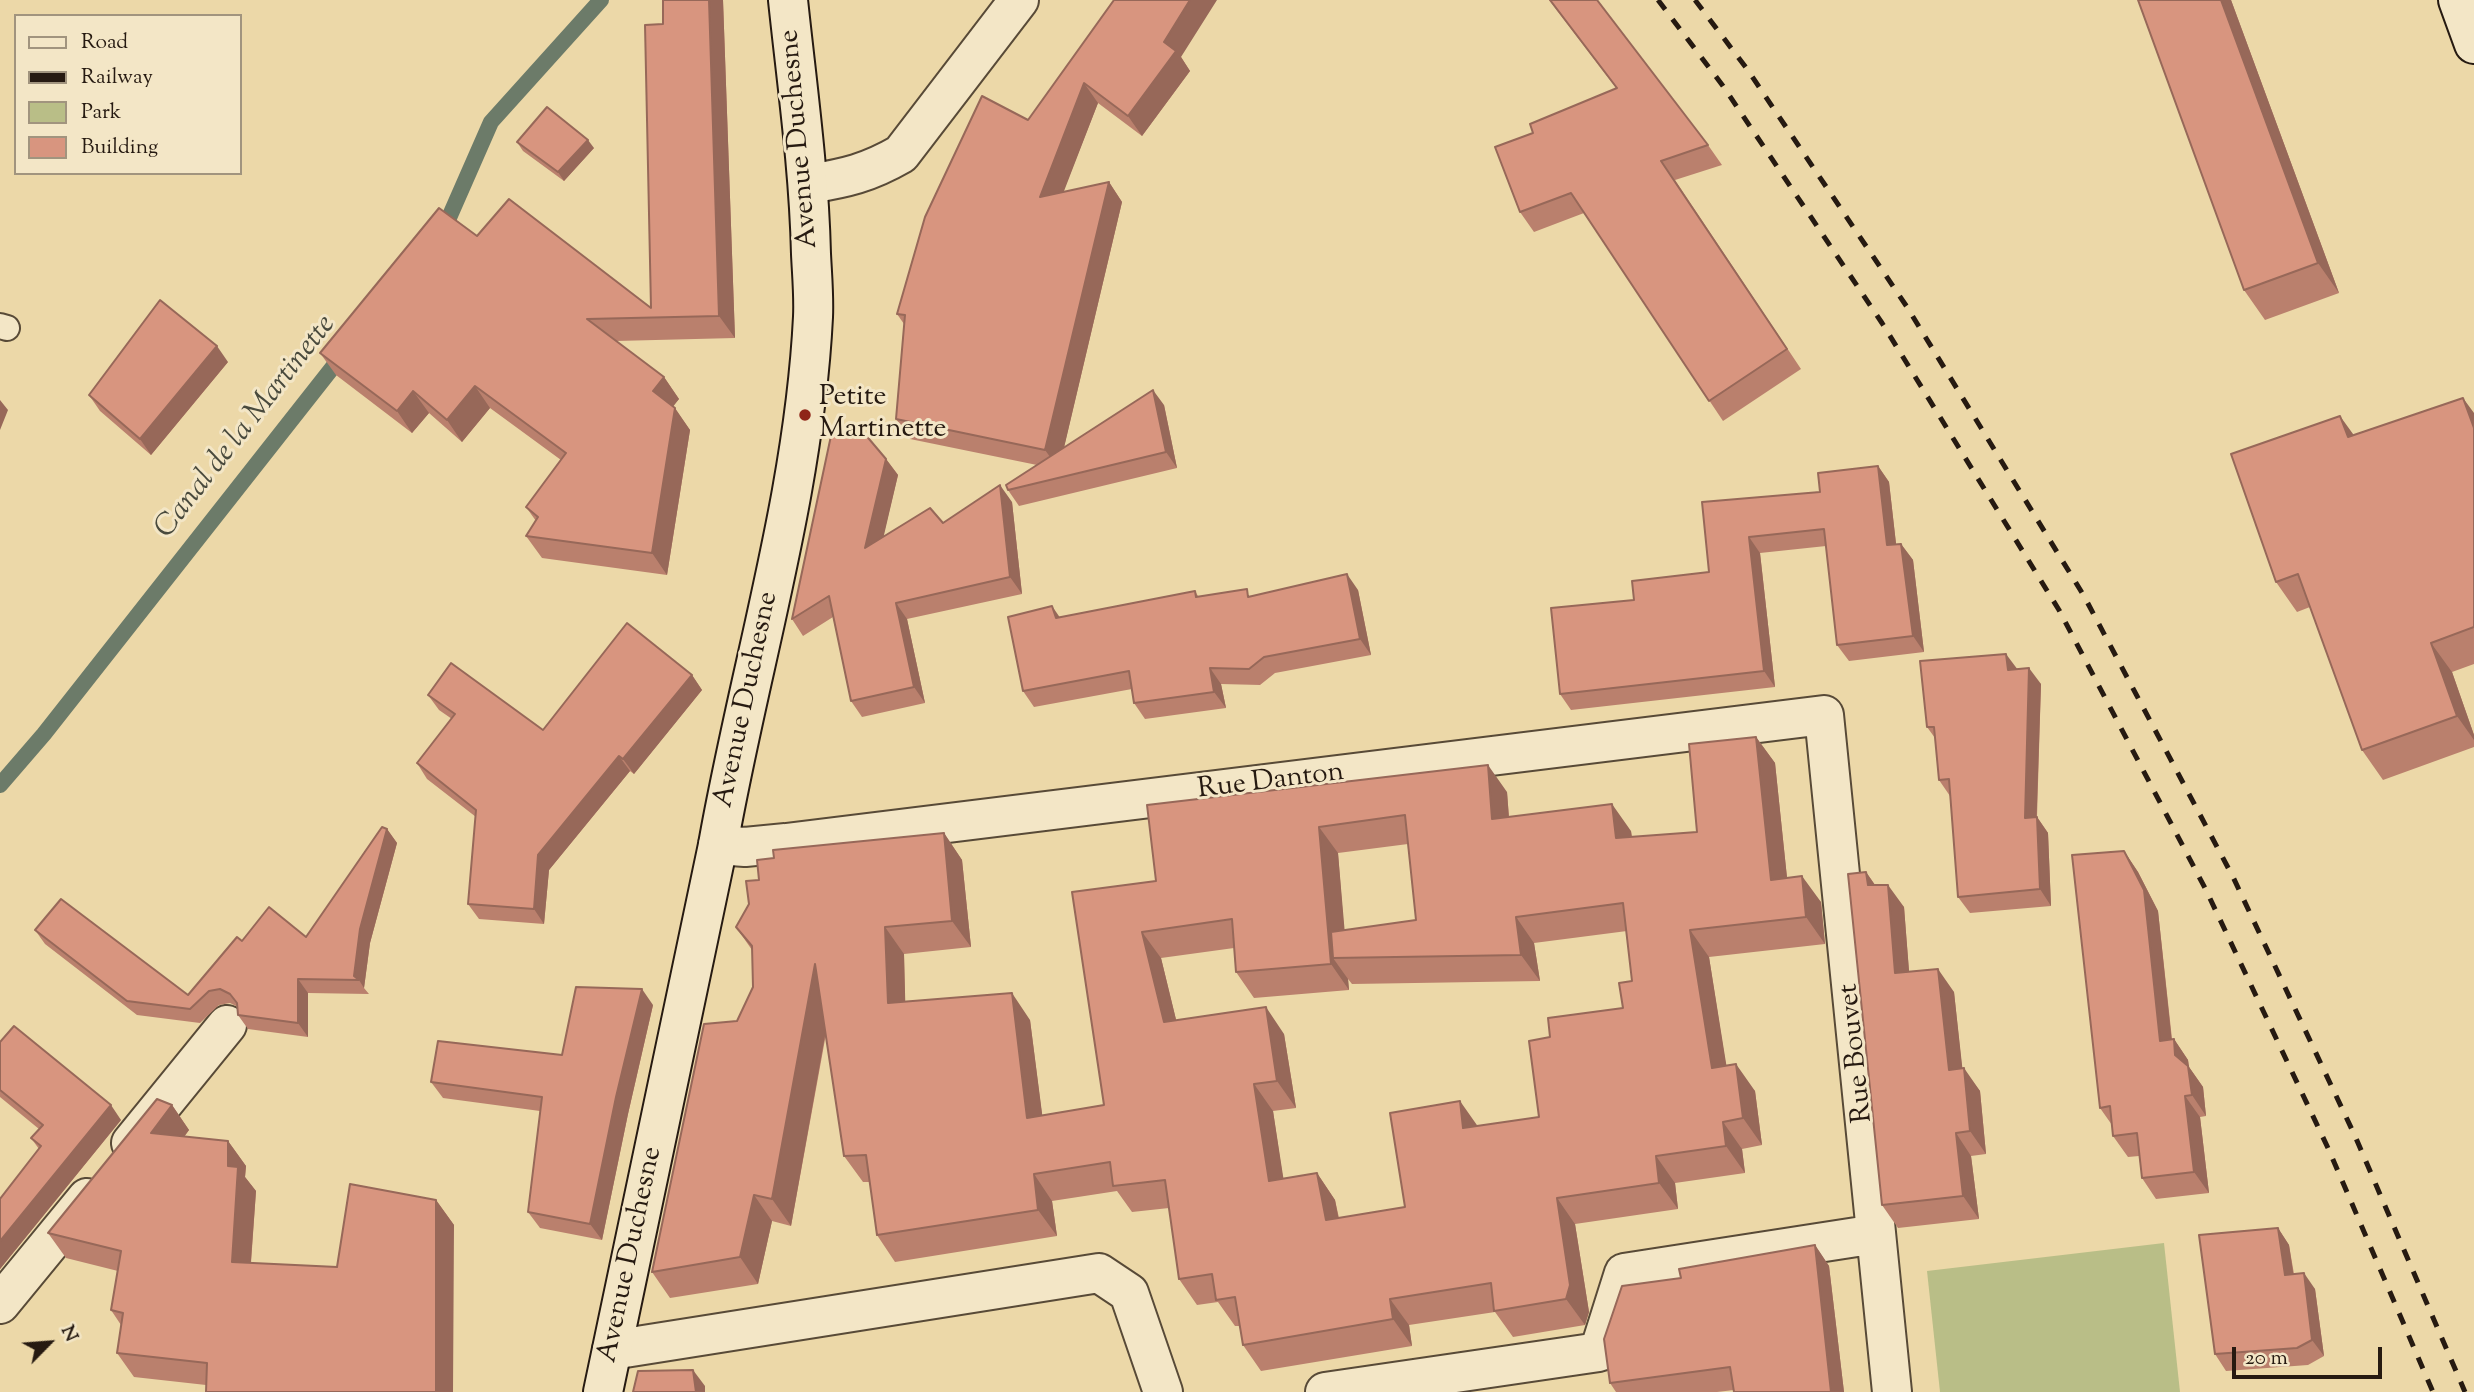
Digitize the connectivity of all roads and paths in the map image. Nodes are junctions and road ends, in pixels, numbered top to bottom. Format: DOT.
graph roads {
  1 [pos="788,0"];
  2 [pos="1019,0"];
  3 [pos="2458,0"];
  4 [pos="2474,44"];
  5 [pos="809,184"];
  6 [pos="1824,715"];
  7 [pos="718,845"];
  8 [pos="227,1025"];
  9 [pos="1876,1234"];
  10 [pos="0,1304"];
  11 [pos="612,1350"];
  12 [pos="603,1392"];
  13 [pos="1163,1392"];
  14 [pos="1325,1392"];
  15 [pos="1892,1392"];
  1 -- 5 [label="street, Avenue Duchesne"];
  2 -- 5 [label="street"];
  3 -- 4 [label="street"];
  5 -- 7 [label="street, Avenue Duchesne"];
  6 -- 7 [label="street, Rue Danton"];
  6 -- 9 [label="street, Rue Bouvet"];
  7 -- 11 [label="street, Avenue Duchesne"];
  8 -- 10 [label="street"];
  9 -- 14 [label="street"];
  9 -- 15 [label="street, Rue Bouvet"];
  11 -- 12 [label="street, Avenue Duchesne"];
  11 -- 13 [label="street"];
}
